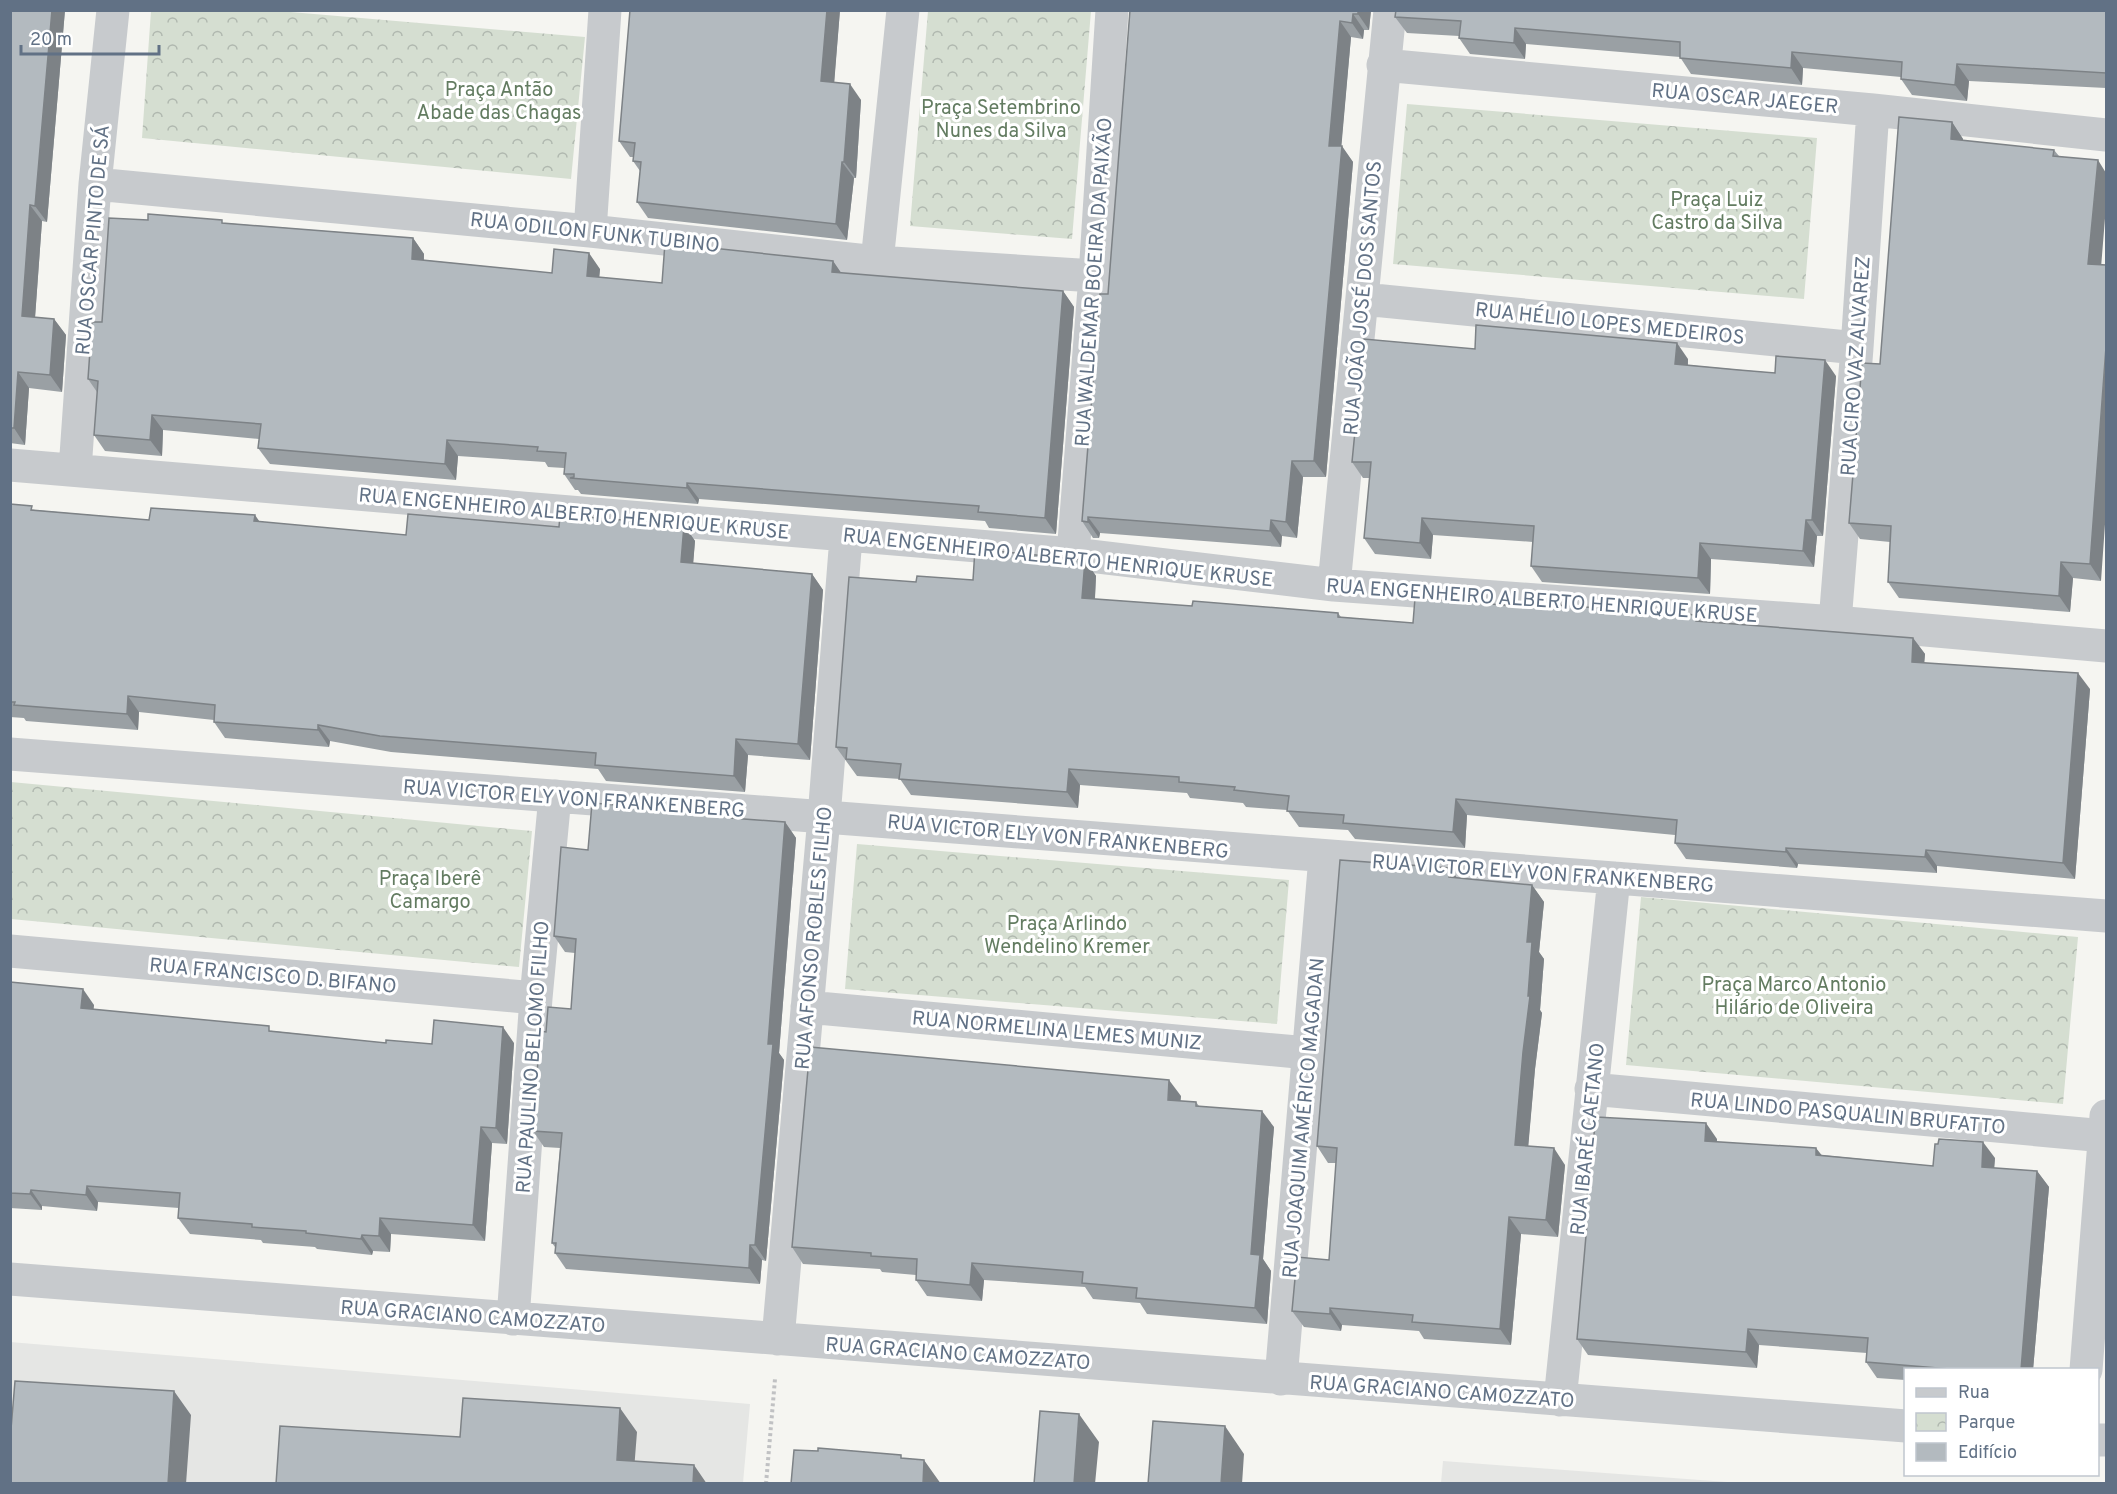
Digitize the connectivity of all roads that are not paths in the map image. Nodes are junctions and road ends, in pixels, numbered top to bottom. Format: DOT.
graph roads {
  1 [pos="113,10"];
  2 [pos="605,10"];
  3 [pos="903,10"];
  4 [pos="1112,10"];
  5 [pos="1390,10"];
  6 [pos="1383,65"];
  7 [pos="1873,110"];
  8 [pos="2106,135"];
  9 [pos="95,184"];
  10 [pos="590,231"];
  11 [pos="877,262"];
  12 [pos="1095,276"];
  13 [pos="1363,299"];
  14 [pos="1857,348"];
  15 [pos="10,465"];
  16 [pos="75,470"];
  17 [pos="846,537"];
  18 [pos="1073,554"];
  19 [pos="1334,585"];
  20 [pos="1835,622"];
  21 [pos="2106,646"];
  22 [pos="10,754"];
  23 [pos="555,796"];
  24 [pos="824,817"];
  25 [pos="1325,857"];
  26 [pos="1614,878"];
  27 [pos="2106,916"];
  28 [pos="10,951"];
  29 [pos="536,998"];
  30 [pos="807,1007"];
  31 [pos="1308,1053"];
  32 [pos="1591,1089"];
  33 [pos="2106,1126"];
  34 [pos="10,1280"];
  35 [pos="513,1319"];
  36 [pos="778,1339"];
  37 [pos="2086,1368"];
  38 [pos="1281,1378"];
  39 [pos="1560,1400"];
  40 [pos="1904,1426"];
  1 -- 9 [label="street, RUA OSCAR PINTO DE SÁ"];
  2 -- 10 [label="street"];
  3 -- 11 [label="street"];
  4 -- 12 [label="street, RUA WALDEMAR BOEIRA DA PAIXÃO"];
  5 -- 6 [label="street, RUA JOÃO JOSÉ DOS SANTOS"];
  6 -- 7 [label="street, RUA OSCAR JAEGER"];
  6 -- 13 [label="street, RUA JOÃO JOSÉ DOS SANTOS"];
  7 -- 8 [label="street, RUA OSCAR JAEGER"];
  7 -- 14 [label="street, RUA CIRO VAZ ALVAREZ"];
  9 -- 10 [label="street, RUA ODILON FUNK TUBINO"];
  9 -- 16 [label="street, RUA OSCAR PINTO DE SÁ"];
  10 -- 11 [label="street, RUA ODILON FUNK TUBINO"];
  11 -- 12 [label="street, RUA ODILON FUNK TUBINO"];
  12 -- 18 [label="street, RUA WALDEMAR BOEIRA DA PAIXÃO"];
  13 -- 14 [label="street, RUA HÉLIO LOPES MEDEIROS"];
  13 -- 19 [label="street, RUA JOÃO JOSÉ DOS SANTOS"];
  14 -- 20 [label="street, RUA CIRO VAZ ALVAREZ"];
  15 -- 16 [label="street, RUA ENGENHEIRO ALBERTO HENRIQUE KRUSE"];
  16 -- 17 [label="street, RUA ENGENHEIRO ALBERTO HENRIQUE KRUSE"];
  17 -- 18 [label="street, RUA ENGENHEIRO ALBERTO HENRIQUE KRUSE"];
  17 -- 24 [label="street, RUA AFONSO ROBLES FILHO"];
  18 -- 19 [label="street, RUA ENGENHEIRO ALBERTO HENRIQUE KRUSE"];
  19 -- 20 [label="street, RUA ENGENHEIRO ALBERTO HENRIQUE KRUSE"];
  20 -- 21 [label="street, RUA ENGENHEIRO ALBERTO HENRIQUE KRUSE"];
  22 -- 23 [label="street, RUA VICTOR ELY VON FRANKENBERG"];
  23 -- 24 [label="street, RUA VICTOR ELY VON FRANKENBERG"];
  23 -- 29 [label="street, RUA PAULINO BELOMO FILHO"];
  24 -- 25 [label="street, RUA VICTOR ELY VON FRANKENBERG"];
  24 -- 30 [label="street, RUA AFONSO ROBLES FILHO"];
  25 -- 26 [label="street, RUA VICTOR ELY VON FRANKENBERG"];
  25 -- 31 [label="street, RUA JOAQUIM AMÉRICO MAGADAN"];
  26 -- 27 [label="street, RUA VICTOR ELY VON FRANKENBERG"];
  26 -- 32 [label="street, RUA IBARÉ CAETANO"];
  28 -- 29 [label="street, RUA FRANCISCO D. BIFANO"];
  29 -- 35 [label="street, RUA PAULINO BELOMO FILHO"];
  30 -- 31 [label="street, RUA NORMELINA LEMES MUNIZ"];
  30 -- 36 [label="street, RUA AFONSO ROBLES FILHO"];
  31 -- 38 [label="street, RUA JOAQUIM AMÉRICO MAGADAN"];
  32 -- 33 [label="street, RUA LINDO PASQUALIN BRUFATTO"];
  32 -- 39 [label="street, RUA IBARÉ CAETANO"];
  33 -- 37 [label="street"];
  34 -- 35 [label="street, RUA GRACIANO CAMOZZATO"];
  35 -- 36 [label="street, RUA GRACIANO CAMOZZATO"];
  36 -- 38 [label="street, RUA GRACIANO CAMOZZATO"];
  38 -- 39 [label="street, RUA GRACIANO CAMOZZATO"];
  39 -- 40 [label="street, RUA GRACIANO CAMOZZATO"];
}
